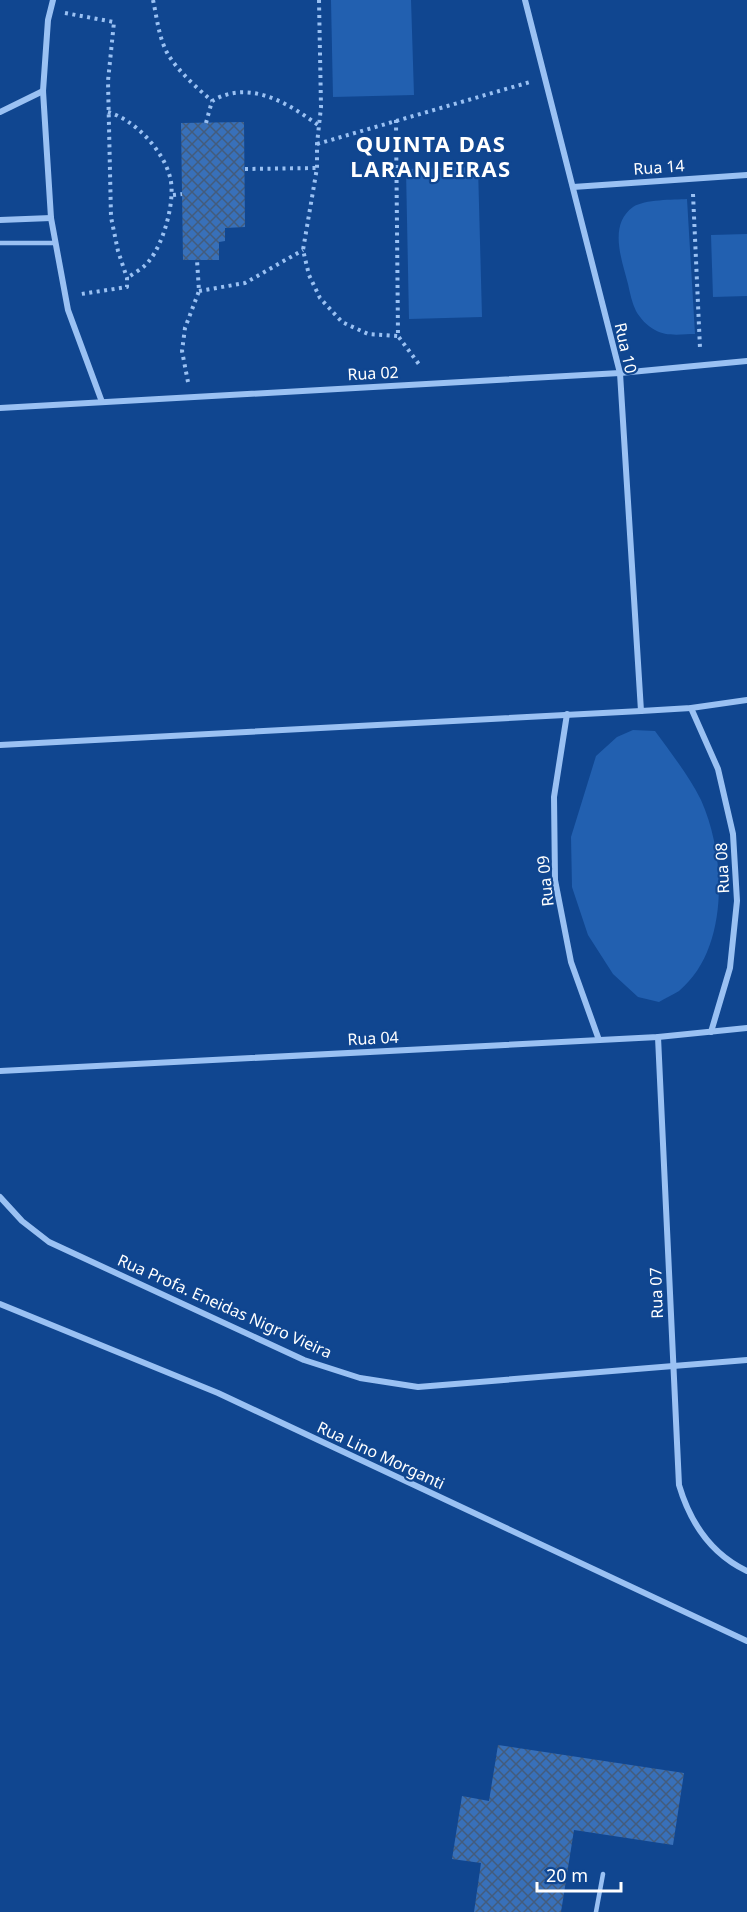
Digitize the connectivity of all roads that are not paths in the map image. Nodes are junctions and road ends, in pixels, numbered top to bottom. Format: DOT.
graph roads {
  1 [pos="53,0"];
  2 [pos="525,0"];
  3 [pos="43,91"];
  4 [pos="0,112"];
  5 [pos="747,174"];
  6 [pos="573,186"];
  7 [pos="51,218"];
  8 [pos="0,220"];
  9 [pos="0,243"];
  10 [pos="54,243"];
  11 [pos="747,361"];
  12 [pos="620,373"];
  13 [pos="102,402"];
  14 [pos="0,408"];
  15 [pos="747,700"];
  16 [pos="691,708"];
  17 [pos="641,711"];
  18 [pos="567,714"];
  19 [pos="0,745"];
  20 [pos="747,1028"];
  21 [pos="711,1032"];
  22 [pos="658,1038"];
  23 [pos="599,1040"];
  24 [pos="0,1071"];
  25 [pos="0,1197"];
  26 [pos="0,1304"];
  27 [pos="747,1360"];
  28 [pos="672,1365"];
  29 [pos="747,1571"];
  30 [pos="747,1641"];
  31 [pos="603,1874"];
  32 [pos="596,1912"];
  1 -- 3 [label="street"];
  2 -- 6 [label="street, Rua 10"];
  3 -- 4 [label="street"];
  3 -- 7 [label="street"];
  5 -- 6 [label="street, Rua 14"];
  6 -- 12 [label="street, Rua 10"];
  7 -- 8 [label="street"];
  7 -- 10 [label="street"];
  9 -- 10 [label="lane"];
  10 -- 13 [label="street"];
  11 -- 12 [label="street, Rua 02"];
  12 -- 13 [label="street, Rua 02"];
  12 -- 17 [label="street, Rua 10"];
  13 -- 14 [label="street, Rua 02"];
  15 -- 16 [label="street"];
  16 -- 17 [label="street"];
  16 -- 21 [label="street, Rua 08"];
  17 -- 18 [label="street"];
  18 -- 19 [label="street"];
  18 -- 23 [label="street, Rua 09"];
  20 -- 21 [label="street, Rua 04"];
  21 -- 22 [label="street, Rua 04"];
  22 -- 23 [label="street, Rua 04"];
  22 -- 28 [label="street, Rua 07"];
  23 -- 24 [label="street, Rua 04"];
  25 -- 28 [label="street, Rua Profa. Eneidas Nigro Vieira"];
  26 -- 30 [label="street, Rua Lino Morganti"];
  27 -- 28 [label="street, Rua Profa. Eneidas Nigro Vieira"];
  28 -- 29 [label="street, Rua 07"];
  31 -- 32 [label="lane"];
}
